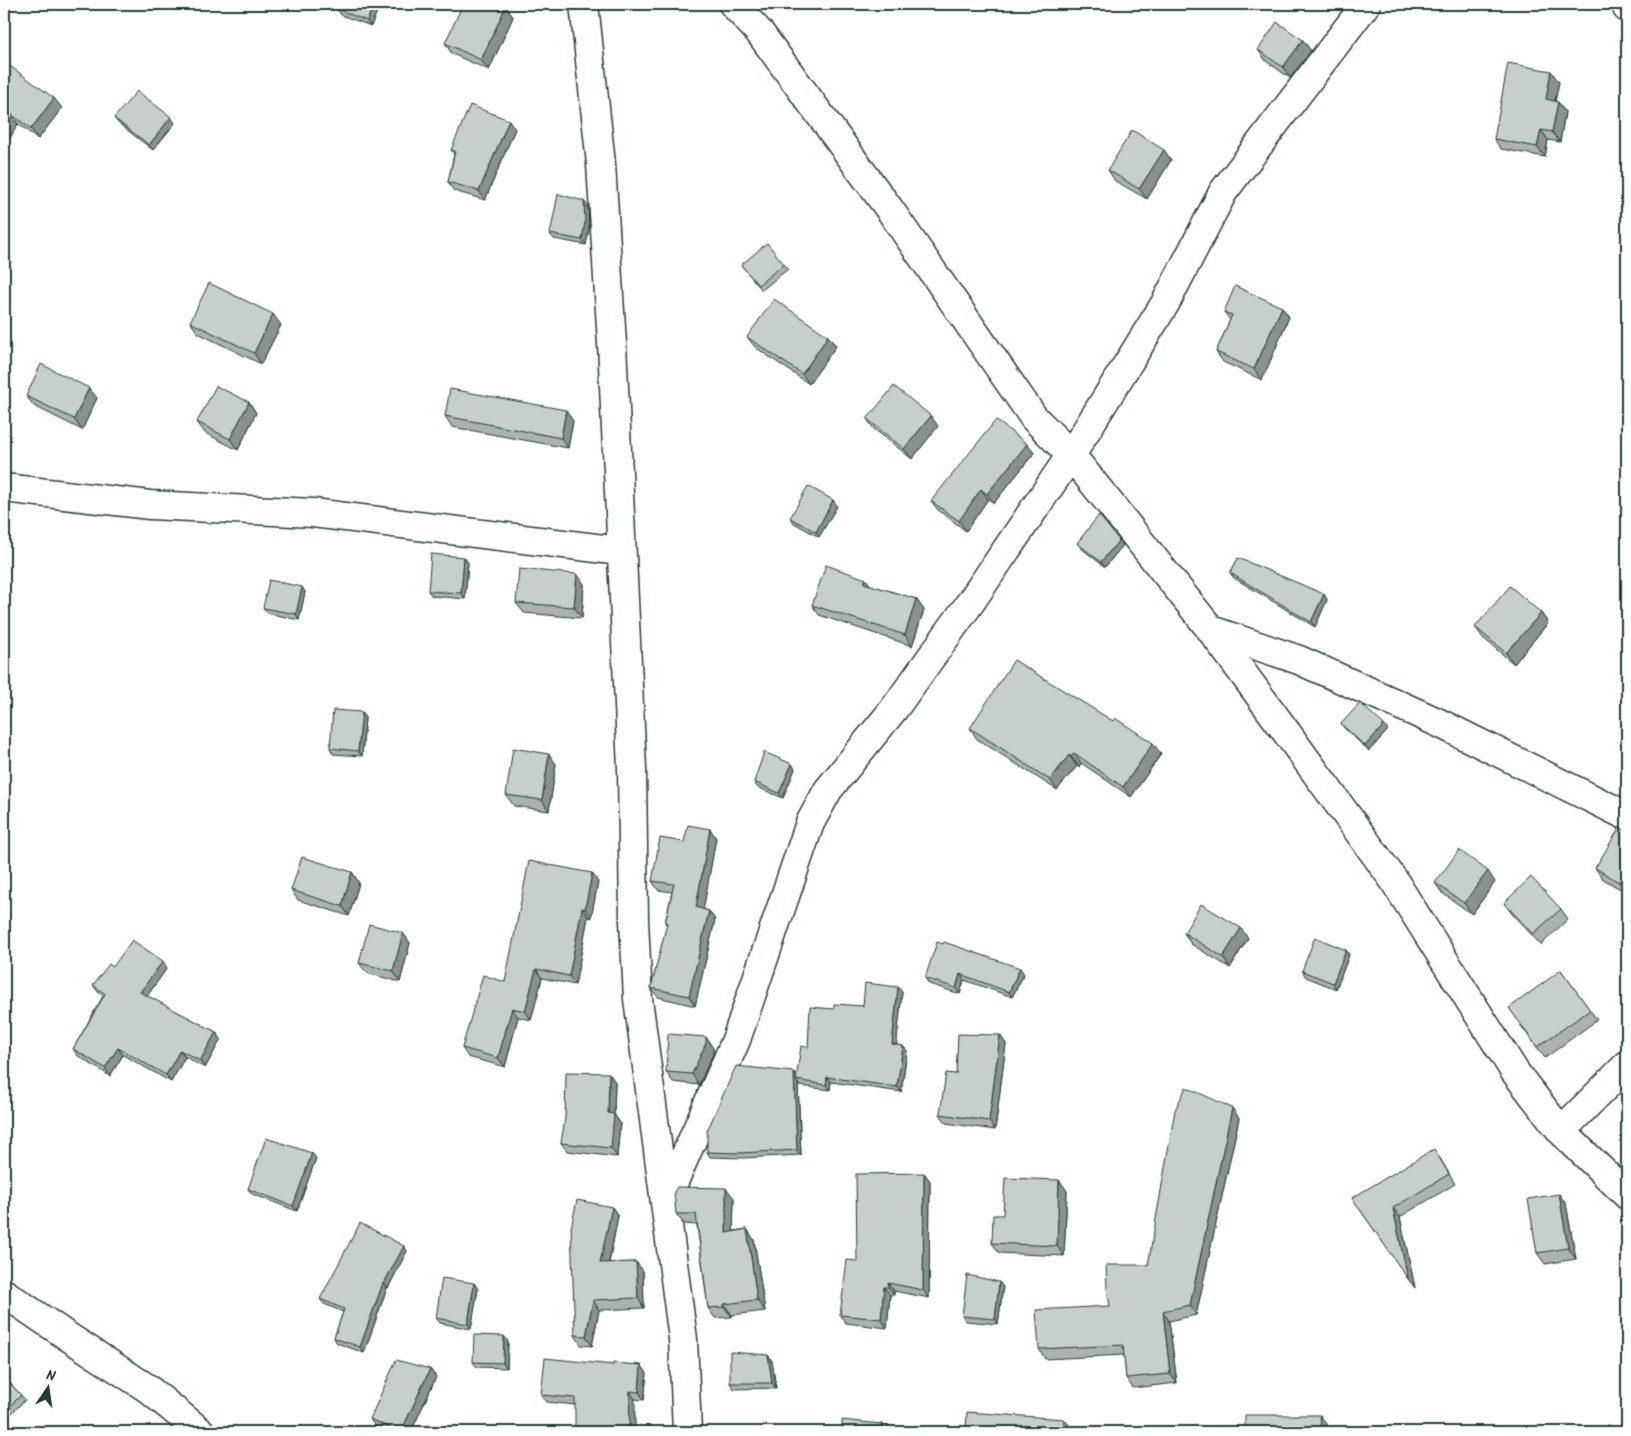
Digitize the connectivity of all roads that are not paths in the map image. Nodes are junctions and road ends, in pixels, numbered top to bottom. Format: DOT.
graph roads {
  1 [pos="584,4"];
  2 [pos="733,4"];
  3 [pos="1366,4"];
  4 [pos="1626,4"];
  5 [pos="1627,8"];
  6 [pos="1071,455"];
  7 [pos="4,488"];
  8 [pos="620,551"];
  9 [pos="1211,630"];
  10 [pos="1627,816"];
  11 [pos="1627,1065"];
  12 [pos="1561,1131"];
  13 [pos="1627,1194"];
  14 [pos="665,1202"];
  15 [pos="4,1293"];
  16 [pos="201,1432"];
  17 [pos="687,1432"];
  1 -- 8 [label="street"];
  2 -- 6 [label="street"];
  3 -- 6 [label="street"];
  4 -- 5 [label="street"];
  6 -- 9 [label="street"];
  6 -- 14 [label="street"];
  7 -- 8 [label="street"];
  8 -- 14 [label="street"];
  9 -- 10 [label="street"];
  9 -- 12 [label="street"];
  11 -- 12 [label="street"];
  12 -- 13 [label="street"];
  14 -- 17 [label="street"];
  15 -- 16 [label="street"];
}
